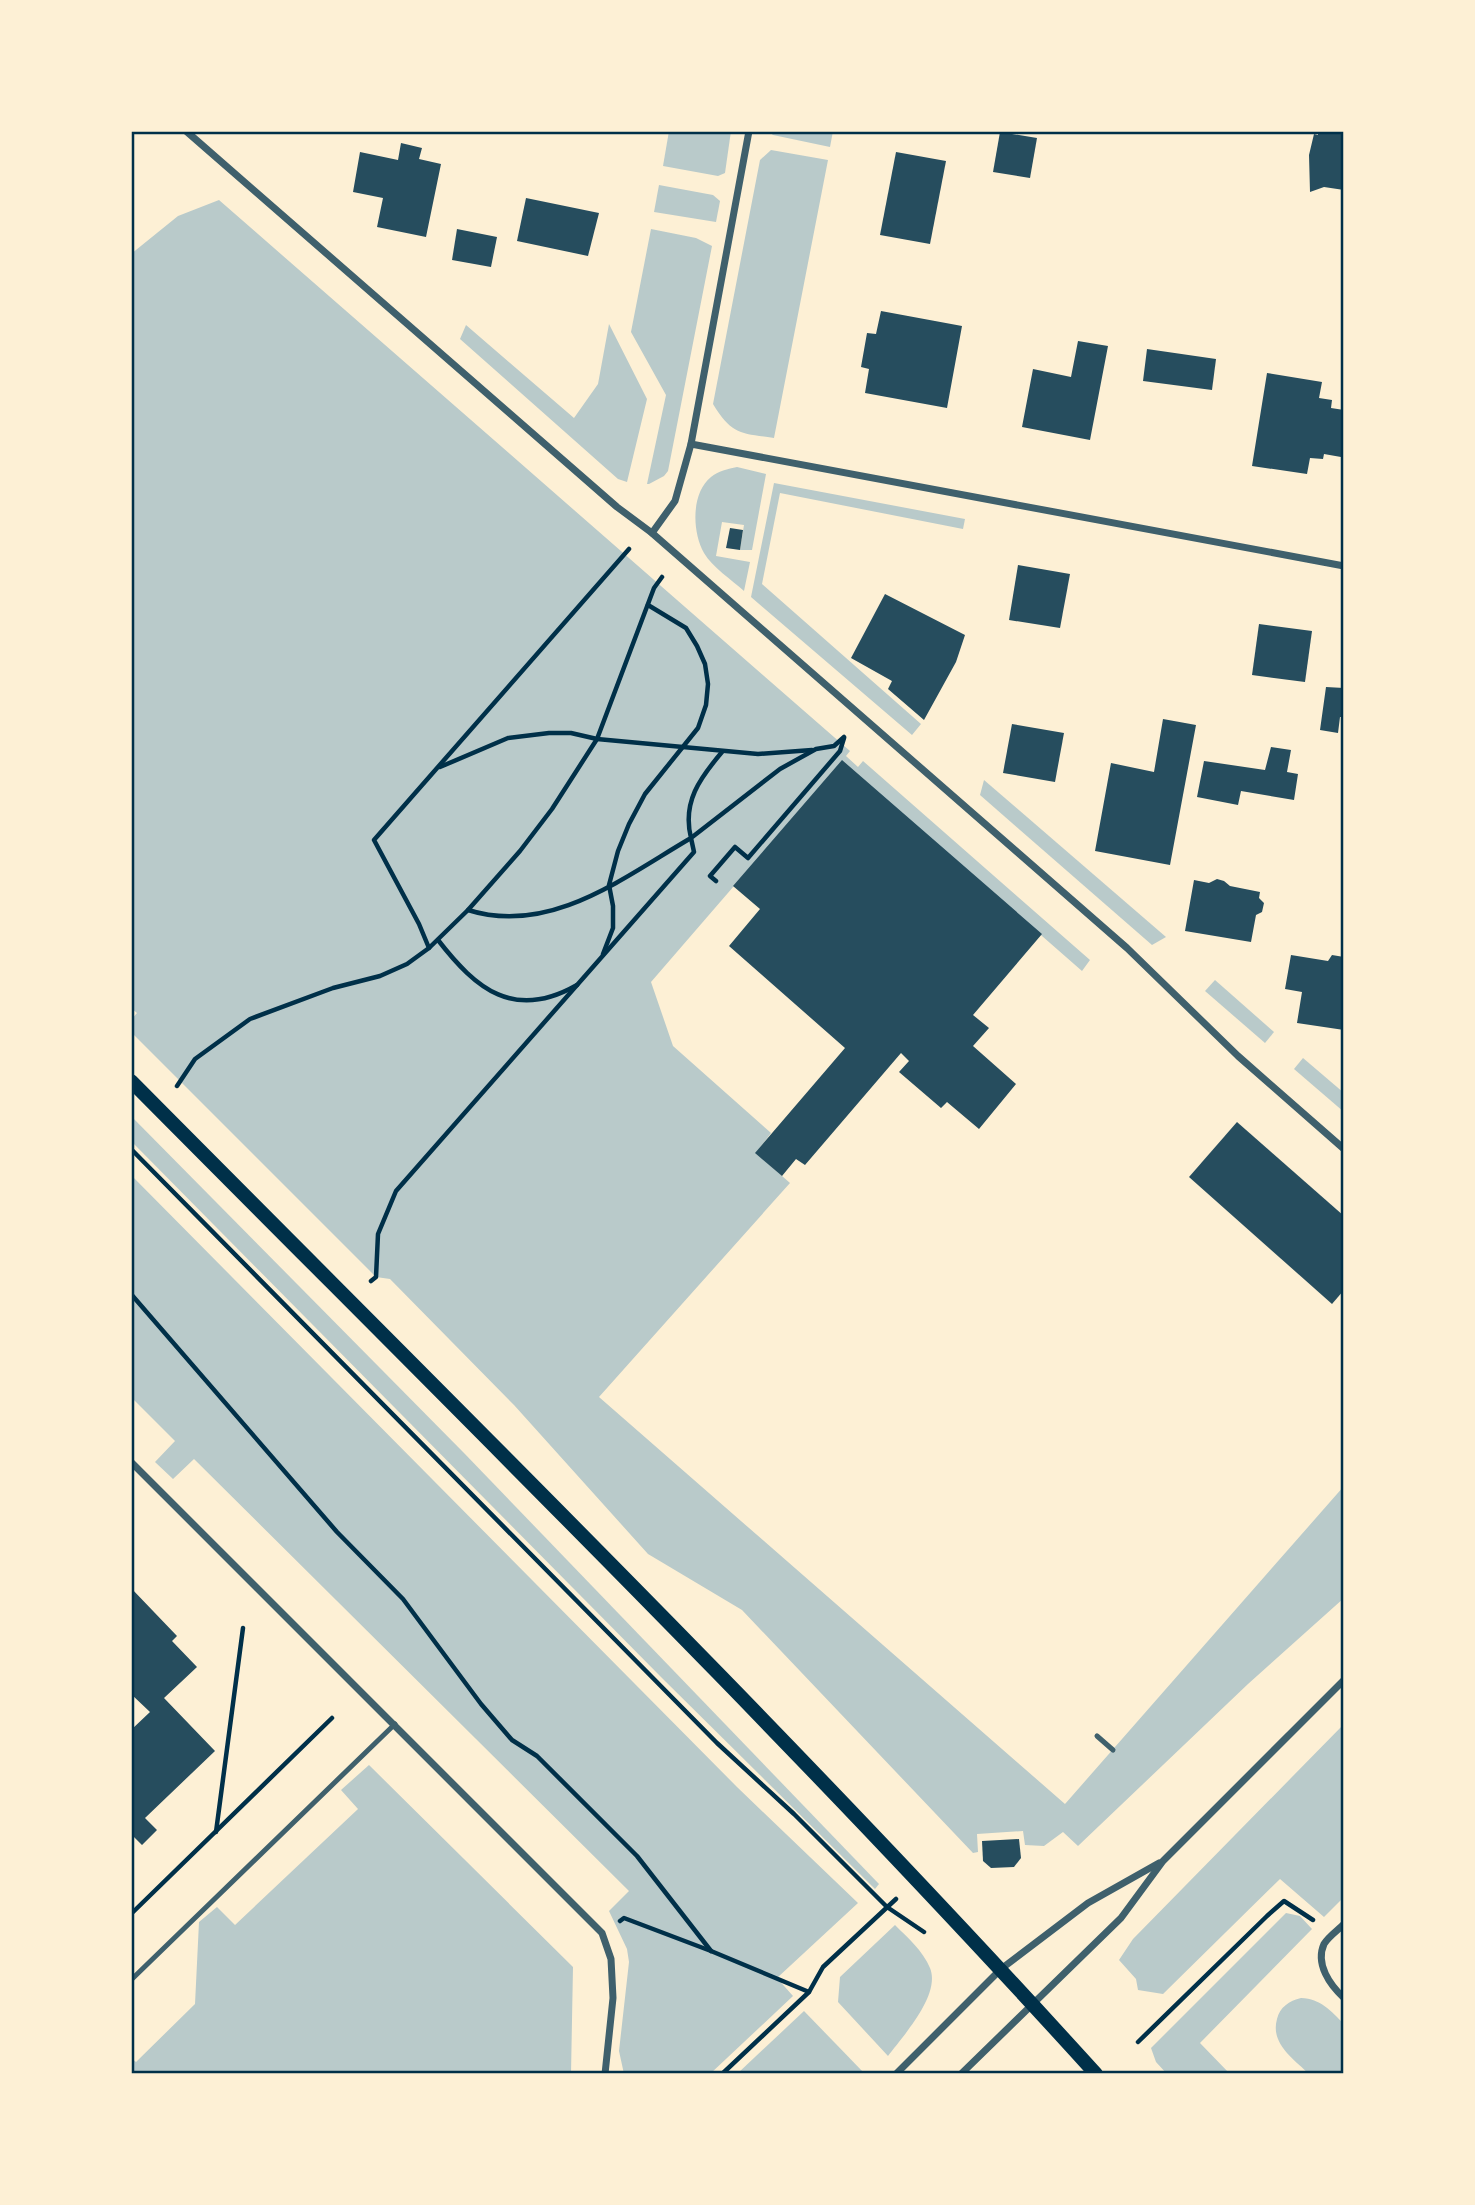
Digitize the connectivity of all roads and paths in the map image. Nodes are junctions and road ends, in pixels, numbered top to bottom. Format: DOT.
graph roads {
  1 [pos="186,131"];
  2 [pos="749,131"];
  3 [pos="691,444"];
  4 [pos="652,533"];
  5 [pos="629,549"];
  6 [pos="1344,566"];
  7 [pos="662,577"];
  8 [pos="648,605"];
  9 [pos="597,739"];
  10 [pos="683,748"];
  11 [pos="816,749"];
  12 [pos="722,752"];
  13 [pos="437,768"];
  14 [pos="691,838"];
  15 [pos="716,881"];
  16 [pos="609,885"];
  17 [pos="468,910"];
  18 [pos="438,940"];
  19 [pos="429,948"];
  20 [pos="599,962"];
  21 [pos="581,983"];
  22 [pos="131,1081"];
  23 [pos="177,1086"];
  24 [pos="131,1149"];
  25 [pos="1344,1149"];
  26 [pos="371,1281"];
  27 [pos="131,1294"];
  28 [pos="131,1462"];
  29 [pos="243,1629"];
  30 [pos="1344,1680"];
  31 [pos="332,1718"];
  32 [pos="395,1724"];
  33 [pos="1097,1736"];
  34 [pos="1113,1750"];
  35 [pos="216,1832"];
  36 [pos="1163,1861"];
  37 [pos="131,1914"];
  38 [pos="1344,1924"];
  39 [pos="603,1933"];
  40 [pos="1334,1933"];
  41 [pos="711,1951"];
  42 [pos="1000,1969"];
  43 [pos="131,1980"];
  44 [pos="809,1992"];
  45 [pos="1344,1998"];
  46 [pos="1033,2004"];
  47 [pos="1138,2042"];
  48 [pos="605,2074"];
  49 [pos="722,2074"];
  50 [pos="896,2074"];
  51 [pos="961,2074"];
  52 [pos="1096,2074"];
  1 -- 4 [label="street"];
  2 -- 3 [label="street"];
  3 -- 4 [label="street"];
  3 -- 6 [label="street"];
  4 -- 25 [label="street"];
  5 -- 13 [label="path"];
  7 -- 8 [label="path"];
  8 -- 9 [label="path"];
  8 -- 10 [label="path"];
  9 -- 10 [label="path"];
  9 -- 13 [label="path"];
  9 -- 17 [label="path"];
  10 -- 12 [label="path"];
  10 -- 16 [label="path"];
  11 -- 12 [label="path"];
  11 -- 14 [label="path"];
  11 -- 15 [label="path"];
  12 -- 14 [label="path"];
  13 -- 19 [label="path"];
  14 -- 16 [label="path"];
  14 -- 20 [label="path"];
  16 -- 17 [label="path"];
  16 -- 20 [label="path"];
  17 -- 18 [label="path"];
  18 -- 19 [label="path"];
  18 -- 21 [label="path"];
  19 -- 23 [label="path"];
  20 -- 21 [label="path"];
  21 -- 26 [label="path"];
  22 -- 42 [label="main road"];
  24 -- 44 [label="path"];
  27 -- 41 [label="path"];
  28 -- 32 [label="street"];
  29 -- 35 [label="path"];
  30 -- 36 [label="street"];
  31 -- 35 [label="path"];
  32 -- 39 [label="street"];
  32 -- 43 [label="lane"];
  33 -- 34 [label="lane"];
  35 -- 37 [label="path"];
  36 -- 42 [label="street"];
  36 -- 46 [label="street"];
  38 -- 40 [label="street"];
  39 -- 41 [label="path"];
  39 -- 48 [label="street"];
  40 -- 45 [label="street"];
  40 -- 47 [label="path"];
  41 -- 44 [label="path"];
  42 -- 46 [label="main road"];
  42 -- 50 [label="street"];
  44 -- 49 [label="path"];
  46 -- 51 [label="street"];
  46 -- 52 [label="main road"];
}
